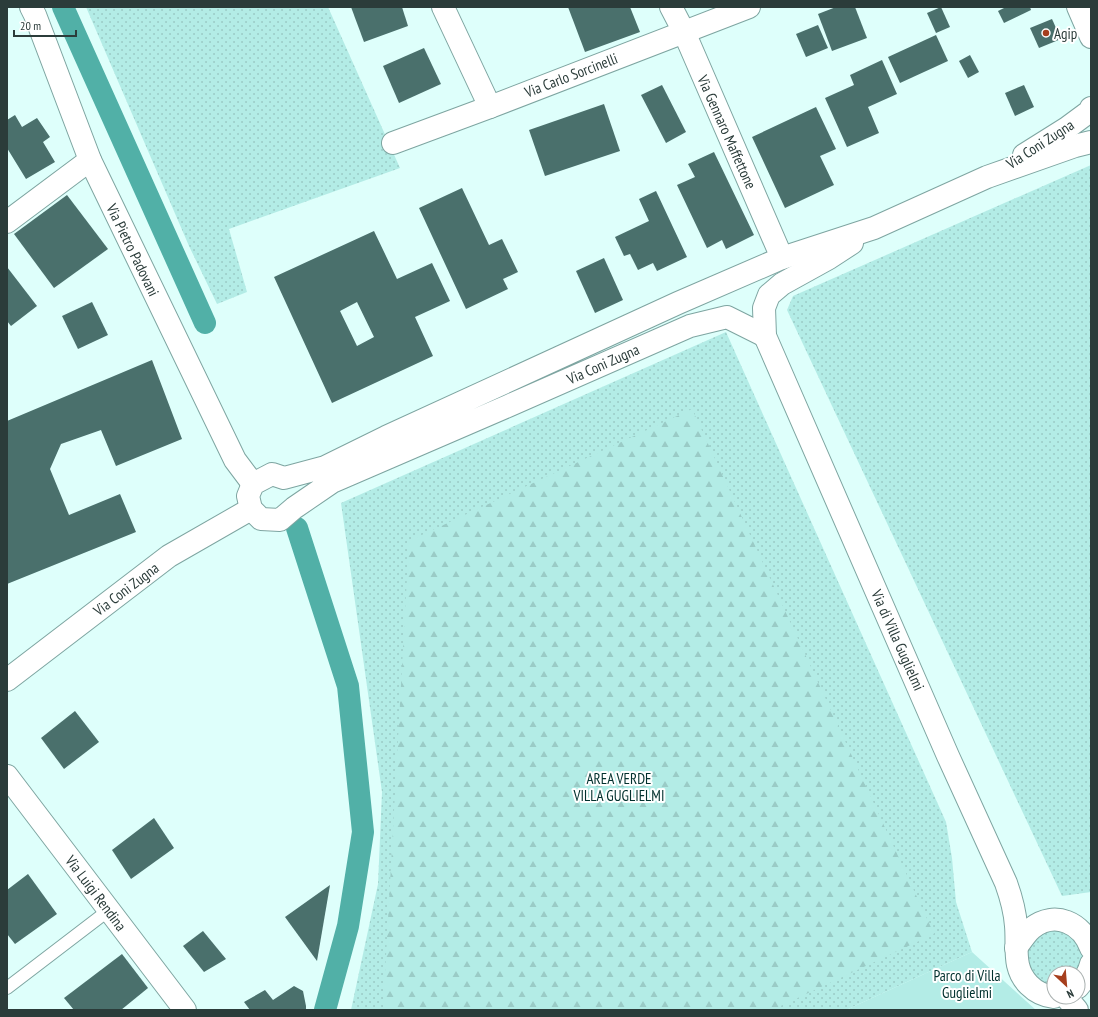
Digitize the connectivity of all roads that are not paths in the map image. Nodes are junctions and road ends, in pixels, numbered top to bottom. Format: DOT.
graph roads {
  1 [pos="31,7"];
  2 [pos="443,7"];
  3 [pos="671,7"];
  4 [pos="749,7"];
  5 [pos="1078,7"];
  6 [pos="684,32"];
  7 [pos="1091,37"];
  8 [pos="490,107"];
  9 [pos="1091,108"];
  10 [pos="393,142"];
  11 [pos="1091,142"];
  12 [pos="90,160"];
  13 [pos="987,177"];
  14 [pos="7,222"];
  15 [pos="874,228"];
  16 [pos="782,258"];
  17 [pos="765,336"];
  18 [pos="284,478"];
  19 [pos="253,484"];
  20 [pos="294,508"];
  21 [pos="251,509"];
  22 [pos="7,680"];
  23 [pos="7,776"];
  24 [pos="109,910"];
  25 [pos="1090,944"];
  26 [pos="1016,948"];
  27 [pos="1091,964"];
  28 [pos="1086,977"];
  29 [pos="7,988"];
  30 [pos="1046,995"];
  31 [pos="185,1010"];
  1 -- 12 [label="street, Via Pietro Padovani"];
  2 -- 8 [label="street"];
  3 -- 6 [label="street, Via Gennaro Maffettone"];
  4 -- 6 [label="street, Via Carlo Sorcinelli"];
  5 -- 7 [label="street"];
  6 -- 8 [label="street, Via Carlo Sorcinelli"];
  6 -- 16 [label="street, Via Gennaro Maffettone"];
  8 -- 10 [label="street, Via Carlo Sorcinelli"];
  9 -- 13 [label="street, Via Coni Zugna"];
  11 -- 13 [label="street, Via Coni Zugna"];
  12 -- 14 [label="street"];
  12 -- 19 [label="street, Via Pietro Padovani"];
  13 -- 15 [label="street, Via Coni Zugna"];
  15 -- 16 [label="street, Via Coni Zugna"];
  15 -- 17 [label="street, Via Coni Zugna"];
  16 -- 18 [label="street, Via Coni Zugna"];
  17 -- 20 [label="street, Via Coni Zugna"];
  17 -- 26 [label="street, Via di Villa Guglielmi"];
  18 -- 19 [label="street, Via Coni Zugna"];
  18 -- 20 [label="street"];
  19 -- 21 [label="street"];
  20 -- 21 [label="street, Via Coni Zugna"];
  21 -- 22 [label="street, Via Coni Zugna"];
  23 -- 24 [label="street, Via Luigi Rendina"];
  24 -- 29 [label="lane"];
  24 -- 31 [label="street, Via Luigi Rendina"];
  25 -- 26 [label="street"];
  26 -- 30 [label="street, Via di Villa Guglielmi"];
  27 -- 28 [label="street"];
}
